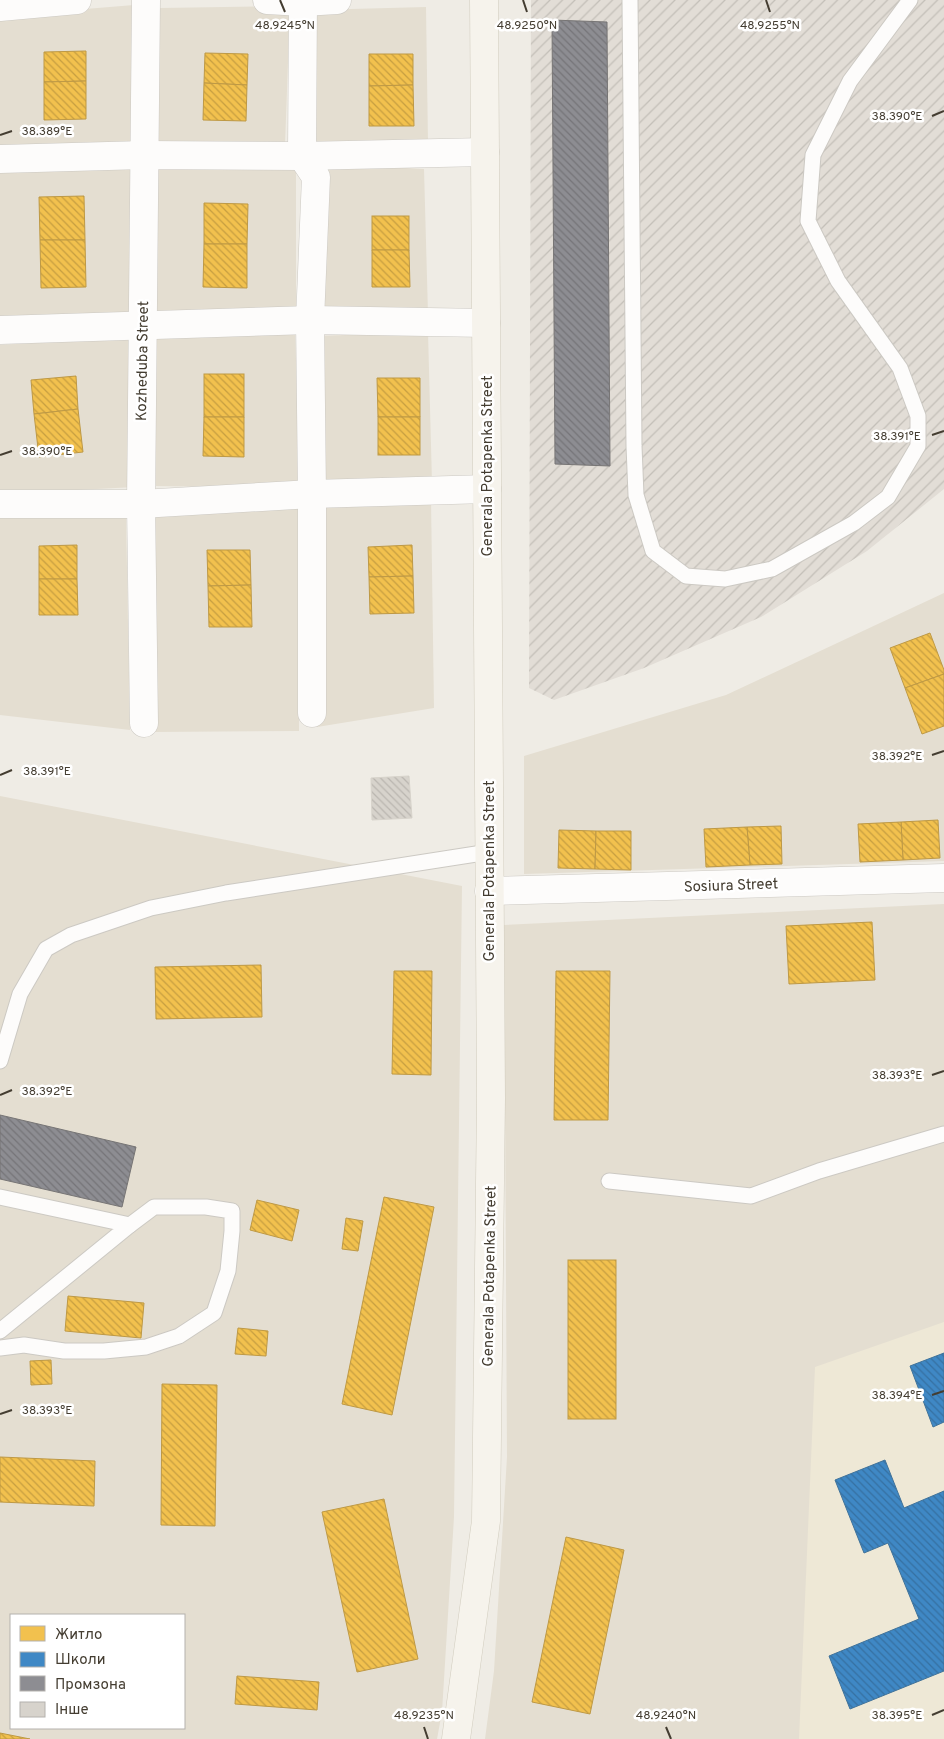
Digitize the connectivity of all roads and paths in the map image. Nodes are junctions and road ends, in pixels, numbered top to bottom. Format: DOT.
graph roads {
  1 [pos="77,0"];
  2 [pos="146,0"];
  3 [pos="267,0"];
  4 [pos="337,0"];
  5 [pos="484,0"];
  6 [pos="630,0"];
  7 [pos="910,0"];
  8 [pos="303,1"];
  9 [pos="0,6"];
  10 [pos="485,152"];
  11 [pos="144,155"];
  12 [pos="302,156"];
  13 [pos="0,159"];
  14 [pos="310,320"];
  15 [pos="486,323"];
  16 [pos="143,326"];
  17 [pos="0,330"];
  18 [pos="487,489"];
  19 [pos="312,494"];
  20 [pos="0,504"];
  21 [pos="141,504"];
  22 [pos="312,713"];
  23 [pos="144,723"];
  24 [pos="489,852"];
  25 [pos="944,878"];
  26 [pos="490,892"];
  27 [pos="0,1062"];
  28 [pos="944,1134"];
  29 [pos="609,1181"];
  30 [pos="0,1197"];
  31 [pos="130,1225"];
  32 [pos="0,1332"];
  33 [pos="0,1348"];
  34 [pos="456,1739"];
  1 -- 9 [label="street"];
  2 -- 11 [label="street, Kozheduba Street"];
  3 -- 8 [label="street"];
  4 -- 8 [label="street"];
  5 -- 10 [label="main road, Generala Potapenka Street"];
  6 -- 7 [label="lane"];
  8 -- 12 [label="street"];
  10 -- 12 [label="street"];
  10 -- 15 [label="main road, Generala Potapenka Street"];
  11 -- 12 [label="street"];
  11 -- 13 [label="street"];
  11 -- 16 [label="street, Kozheduba Street"];
  12 -- 14 [label="street"];
  14 -- 15 [label="street"];
  14 -- 16 [label="street"];
  14 -- 19 [label="street"];
  15 -- 18 [label="main road, Generala Potapenka Street"];
  16 -- 17 [label="street"];
  16 -- 21 [label="street, Kozheduba Street"];
  18 -- 19 [label="street"];
  18 -- 24 [label="main road, Generala Potapenka Street"];
  19 -- 21 [label="street"];
  19 -- 22 [label="street"];
  20 -- 21 [label="street"];
  21 -- 23 [label="street, Kozheduba Street"];
  24 -- 26 [label="main road, Generala Potapenka Street"];
  24 -- 27 [label="lane"];
  25 -- 26 [label="street, Sosiura Street"];
  26 -- 34 [label="main road, Generala Potapenka Street"];
  28 -- 29 [label="lane"];
  30 -- 31 [label="lane"];
  31 -- 32 [label="lane"];
  31 -- 33 [label="lane"];
}
